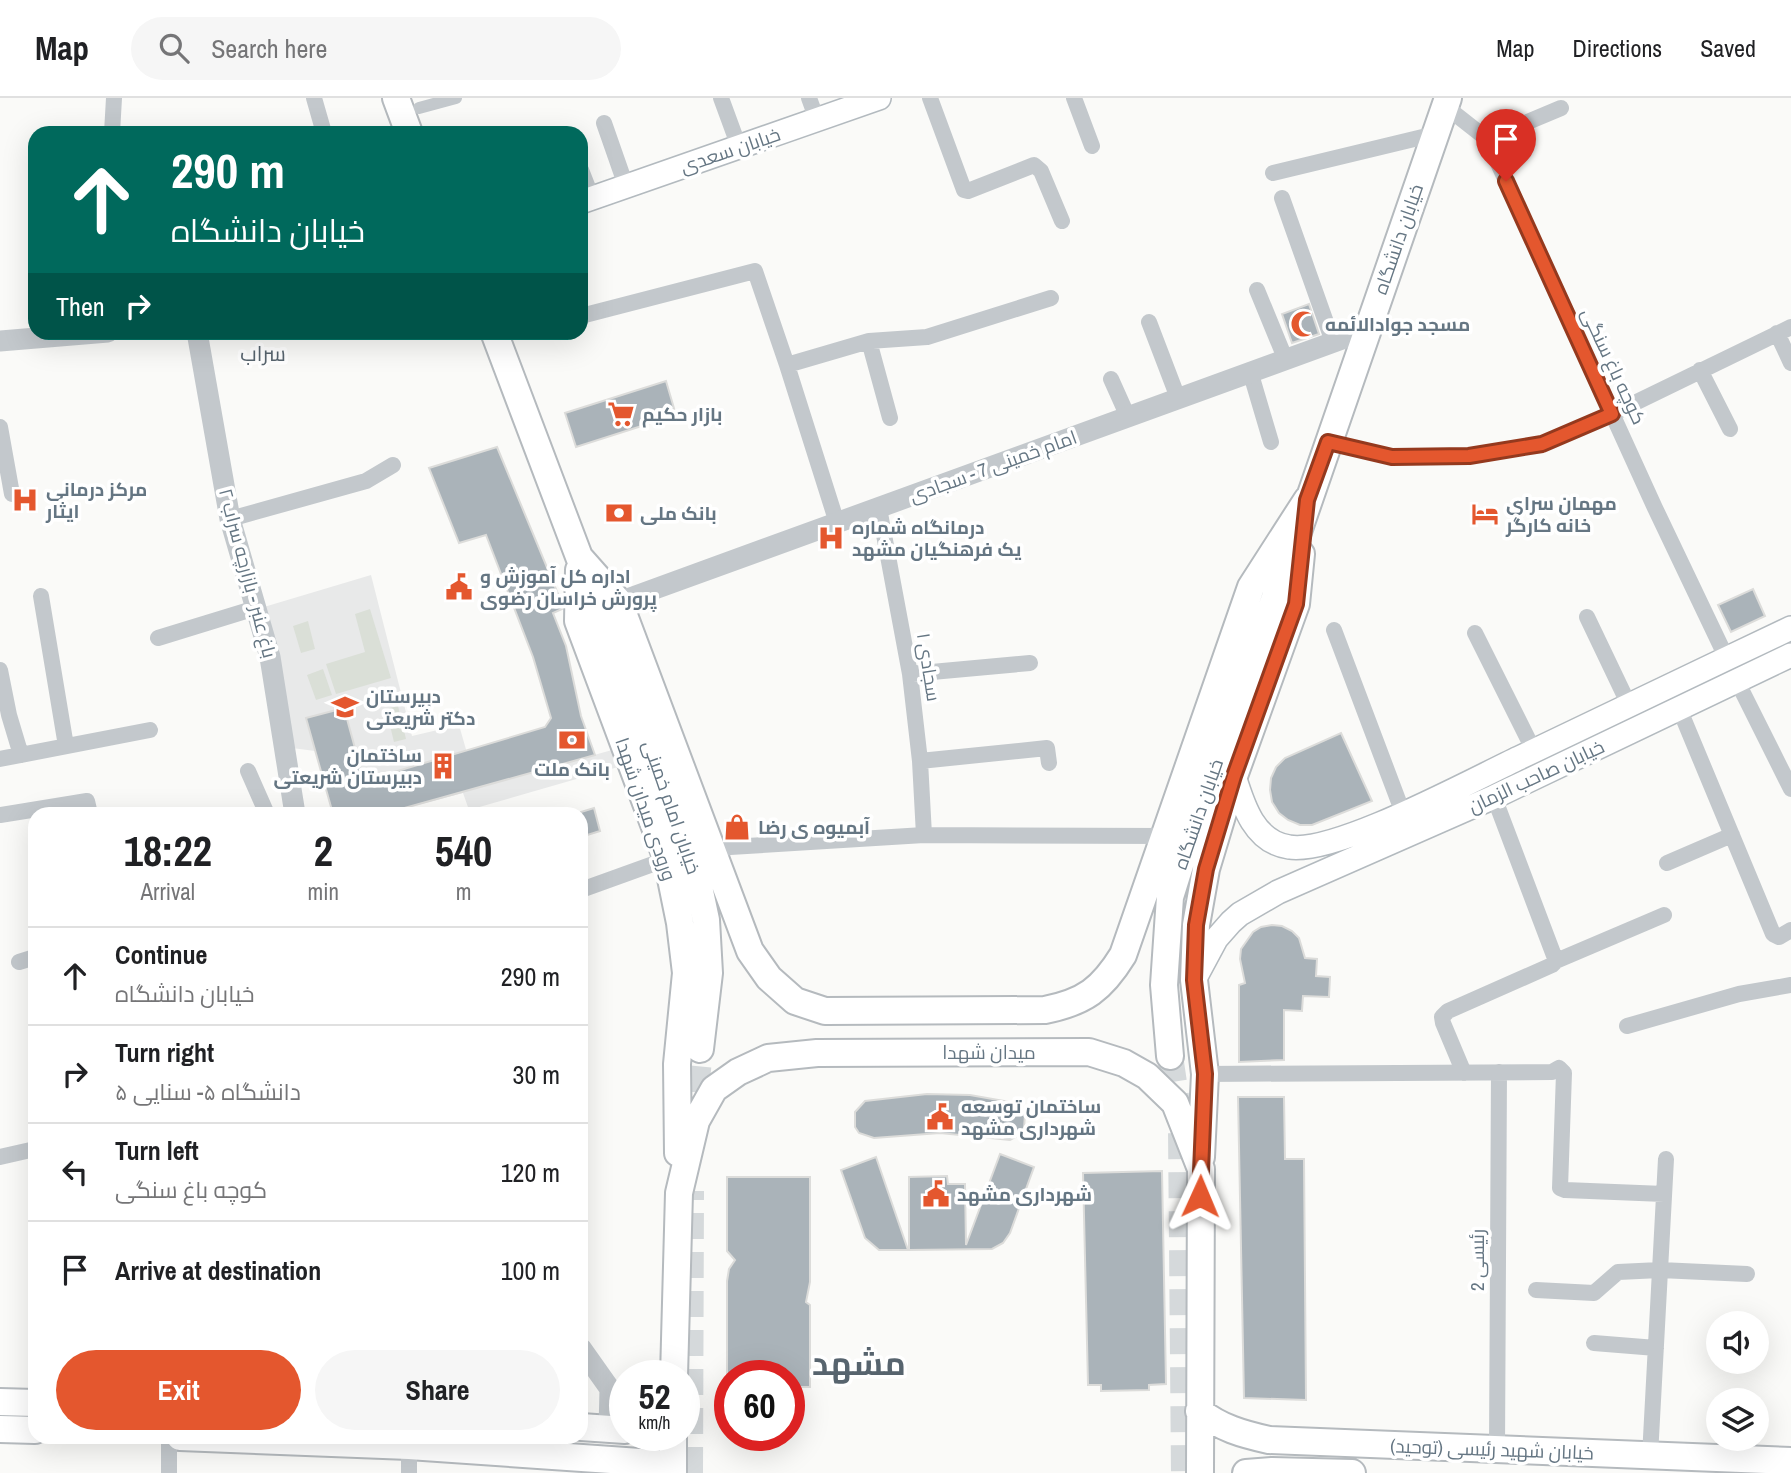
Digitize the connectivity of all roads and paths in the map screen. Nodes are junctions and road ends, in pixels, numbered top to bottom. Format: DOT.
graph roads {
  1 [pos="114,98"];
  2 [pos="314,98"];
  3 [pos="456,98"];
  4 [pos="721,98"];
  5 [pos="809,98"];
  6 [pos="879,98"];
  7 [pos="930,98"];
  8 [pos="1074,98"];
  9 [pos="410,101"];
  10 [pos="1447,102"];
  11 [pos="1561,108"];
  12 [pos="817,120"];
  13 [pos="604,123"];
  14 [pos="112,126"];
  15 [pos="322,126"];
  16 [pos="409,126"];
  17 [pos="424,126"];
  18 [pos="1435,134"];
  19 [pos="1487,139"];
  20 [pos="1092,146"];
  21 [pos="739,147"];
  22 [pos="1273,173"];
  23 [pos="626,186"];
  24 [pos="1282,198"];
  25 [pos="588,199"];
  26 [pos="1062,220"];
  27 [pos="1257,290"];
  28 [pos="1051,298"];
  29 [pos="588,314"];
  30 [pos="1149,322"];
  31 [pos="1367,330"];
  32 [pos="1784,330"];
  33 [pos="28,339"];
  34 [pos="198,340"];
  35 [pos="501,340"];
  36 [pos="0,341"];
  37 [pos="869,341"];
  38 [pos="1333,341"];
  39 [pos="1285,358"];
  40 [pos="1791,363"];
  41 [pos="788,365"];
  42 [pos="1700,370"];
  43 [pos="1250,371"];
  44 [pos="1111,379"];
  45 [pos="1178,398"];
  46 [pos="1612,414"];
  47 [pos="1128,417"];
  48 [pos="890,418"];
  49 [pos="0,428"];
  50 [pos="1730,429"];
  51 [pos="1271,442"];
  52 [pos="1328,442"];
  53 [pos="393,465"];
  54 [pos="12,494"];
  55 [pos="1307,500"];
  56 [pos="879,508"];
  57 [pos="230,519"];
  58 [pos="837,523"];
  59 [pos="580,558"];
  60 [pos="41,596"];
  61 [pos="256,608"];
  62 [pos="610,608"];
  63 [pos="1587,617"];
  64 [pos="1791,628"];
  65 [pos="1334,630"];
  66 [pos="1475,633"];
  67 [pos="158,638"];
  68 [pos="1791,655"];
  69 [pos="1727,659"];
  70 [pos="1030,663"];
  71 [pos="0,670"];
  72 [pos="910,674"];
  73 [pos="1737,681"];
  74 [pos="1629,705"];
  75 [pos="1679,708"];
  76 [pos="150,730"];
  77 [pos="66,746"];
  78 [pos="1534,751"];
  79 [pos="21,755"];
  80 [pos="0,759"];
  81 [pos="920,761"];
  82 [pos="1049,763"];
  83 [pos="247,771"];
  84 [pos="1234,776"];
  85 [pos="1791,789"];
  86 [pos="1494,796"];
  87 [pos="50,807"];
  88 [pos="88,807"];
  89 [pos="264,807"];
  90 [pos="294,807"];
  91 [pos="28,810"];
  92 [pos="1403,813"];
  93 [pos="0,815"];
  94 [pos="924,835"];
  95 [pos="1732,835"];
  96 [pos="1163,836"];
  97 [pos="714,851"];
  98 [pos="667,859"];
  99 [pos="1667,863"];
  100 [pos="588,887"];
  101 [pos="1664,915"];
  102 [pos="1783,933"];
  103 [pos="28,959"];
  104 [pos="1556,961"];
  105 [pos="19,962"];
  106 [pos="1194,980"];
  107 [pos="1791,985"];
  108 [pos="1627,1026"];
  109 [pos="700,1049"];
  110 [pos="1170,1056"];
  111 [pos="1464,1073"];
  112 [pos="1499,1073"];
  113 [pos="1205,1074"];
  114 [pos="28,1151"];
  115 [pos="0,1157"];
  116 [pos="1666,1159"];
  117 [pos="1200,1169"];
  118 [pos="679,1193"];
  119 [pos="1664,1194"];
  120 [pos="1660,1269"];
  121 [pos="1747,1274"];
  122 [pos="1536,1290"];
  123 [pos="1594,1343"];
  124 [pos="1656,1348"];
  125 [pos="588,1358"];
  126 [pos="674,1360"];
  127 [pos="609,1389"];
  128 [pos="0,1402"];
  129 [pos="28,1403"];
  130 [pos="1199,1411"];
  131 [pos="588,1427"];
  132 [pos="0,1429"];
  133 [pos="609,1429"];
  134 [pos="28,1430"];
  135 [pos="169,1444"];
  136 [pos="358,1444"];
  137 [pos="409,1446"];
  138 [pos="1497,1448"];
  139 [pos="673,1451"];
  140 [pos="1650,1456"];
  141 [pos="1791,1461"];
  142 [pos="673,1470"];
  143 [pos="169,1473"];
  144 [pos="409,1473"];
  145 [pos="1200,1473"];
  146 [pos="1246,1473"];
  147 [pos="1339,1473"];
  148 [pos="1352,1473"];
  1 -- 14 [label="street"];
  2 -- 15 [label="street"];
  3 -- 9 [label="street"];
  4 -- 21 [label="street"];
  5 -- 12 [label="street"];
  6 -- 12 [label="main road, خیابان سعدی"];
  7 -- 26 [label="street"];
  8 -- 20 [label="street"];
  9 -- 16 [label="main road"];
  9 -- 17 [label="main road"];
  10 -- 18 [label="main road, خیابان دانشگاه"];
  10 -- 19 [label="street, کوچه باغ سنگی"];
  11 -- 19 [label="street"];
  12 -- 21 [label="main road, خیابان سعدی"];
  13 -- 23 [label="street"];
  18 -- 22 [label="street"];
  18 -- 31 [label="main road, خیابان دانشگاه"];
  19 -- 46 [label="street, کوچه باغ سنگی"];
  21 -- 23 [label="main road, خیابان سعدی"];
  23 -- 25 [label="main road, خیابان سعدی"];
  24 -- 38 [label="street"];
  27 -- 39 [label="street"];
  28 -- 37 [label="street"];
  29 -- 41 [label="street"];
  30 -- 45 [label="street"];
  31 -- 38 [label="street, امام خمینی 7 - سجادی"];
  31 -- 52 [label="main road, خیابان دانشگاه"];
  32 -- 40 [label="street"];
  32 -- 42 [label="street"];
  33 -- 36 [label="street"];
  34 -- 57 [label="street, باغ عنبر - بازارچه سراب ۲"];
  35 -- 59 [label="main road"];
  37 -- 41 [label="street"];
  37 -- 48 [label="street"];
  38 -- 39 [label="street, امام خمینی 7 - سجادی"];
  39 -- 43 [label="street, امام خمینی 7 - سجادی"];
  41 -- 58 [label="street"];
  42 -- 46 [label="street"];
  42 -- 50 [label="street"];
  43 -- 45 [label="street, امام خمینی 7 - سجادی"];
  43 -- 51 [label="street"];
  44 -- 47 [label="street"];
  45 -- 47 [label="street, امام خمینی 7 - سجادی"];
  46 -- 52 [label="street"];
  46 -- 69 [label="street, کوچه باغ سنگی"];
  47 -- 56 [label="street, امام خمینی 7 - سجادی"];
  49 -- 54 [label="street"];
  52 -- 55 [label="main road, خیابان دانشگاه"];
  53 -- 57 [label="street"];
  55 -- 84 [label="main road"];
  55 -- 96 [label="main road"];
  55 -- 110 [label="main road, خیابان دانشگاه"];
  56 -- 58 [label="street, امام خمینی 7 - سجادی"];
  56 -- 72 [label="street, سجادی ۱"];
  57 -- 61 [label="street, باغ عنبر - بازارچه سراب ۲"];
  58 -- 62 [label="street, امام خمینی 7 - سجادی"];
  59 -- 62 [label="main road"];
  59 -- 98 [label="main road, ورودی میدان شهدا"];
  60 -- 77 [label="street"];
  61 -- 67 [label="street"];
  61 -- 90 [label="street, باغ عنبر - بازارچه سراب ۲"];
  62 -- 97 [label="main road"];
  62 -- 109 [label="main road, خیابان امام خمینی"];
  63 -- 74 [label="street"];
  64 -- 69 [label="main road"];
  65 -- 92 [label="street"];
  66 -- 78 [label="street"];
  68 -- 73 [label="main road, خیابان صاحب الزمان"];
  69 -- 74 [label="main road"];
  70 -- 72 [label="street"];
  71 -- 79 [label="street"];
  72 -- 81 [label="street, سجادی ۱"];
  73 -- 75 [label="main road, خیابان صاحب الزمان"];
  73 -- 85 [label="street"];
  74 -- 78 [label="main road"];
  75 -- 86 [label="main road, خیابان صاحب الزمان"];
  75 -- 95 [label="street"];
  76 -- 77 [label="street"];
  77 -- 79 [label="street"];
  78 -- 92 [label="main road"];
  79 -- 80 [label="street"];
  81 -- 82 [label="street"];
  81 -- 94 [label="street, سجادی ۱"];
  83 -- 89 [label="street"];
  84 -- 92 [label="main road"];
  84 -- 106 [label="main road"];
  86 -- 104 [label="street"];
  86 -- 106 [label="main road, خیابان صاحب الزمان"];
  87 -- 88 [label="street"];
  91 -- 93 [label="street"];
  94 -- 96 [label="street"];
  94 -- 97 [label="street"];
  95 -- 99 [label="street"];
  95 -- 102 [label="street"];
  96 -- 97 [label="main road"];
  98 -- 100 [label="street"];
  98 -- 118 [label="main road, ورودی میدان شهدا"];
  101 -- 104 [label="street"];
  103 -- 105 [label="street"];
  104 -- 111 [label="street"];
  106 -- 113 [label="main road"];
  107 -- 108 [label="street"];
  111 -- 112 [label="street"];
  111 -- 113 [label="street"];
  112 -- 119 [label="street"];
  112 -- 138 [label="street, رئیسی 2"];
  113 -- 117 [label="main road"];
  114 -- 115 [label="street"];
  116 -- 119 [label="street"];
  117 -- 118 [label="main road, میدان شهدا"];
  117 -- 130 [label="main road, میدان شهدا"];
  118 -- 126 [label="main road, میدان شهدا"];
  119 -- 120 [label="street"];
  120 -- 121 [label="street"];
  120 -- 122 [label="street"];
  120 -- 124 [label="street"];
  123 -- 124 [label="street"];
  124 -- 140 [label="street"];
  125 -- 127 [label="street"];
  128 -- 129 [label="main road"];
  130 -- 138 [label="main road, خیابان شهید رئیسی (توحید)"];
  130 -- 145 [label="main road, میدان شهدا"];
  131 -- 133 [label="main road"];
  132 -- 134 [label="main road"];
  135 -- 143 [label="street"];
  136 -- 137 [label="main road"];
  137 -- 142 [label="main road"];
  137 -- 144 [label="street"];
  138 -- 140 [label="main road, خیابان شهید رئیسی (توحید)"];
  139 -- 142 [label="main road"];
  140 -- 141 [label="main road, خیابان شهید رئیسی (توحید)"];
  146 -- 147 [label="main road"];
  147 -- 148 [label="main road"];
}
